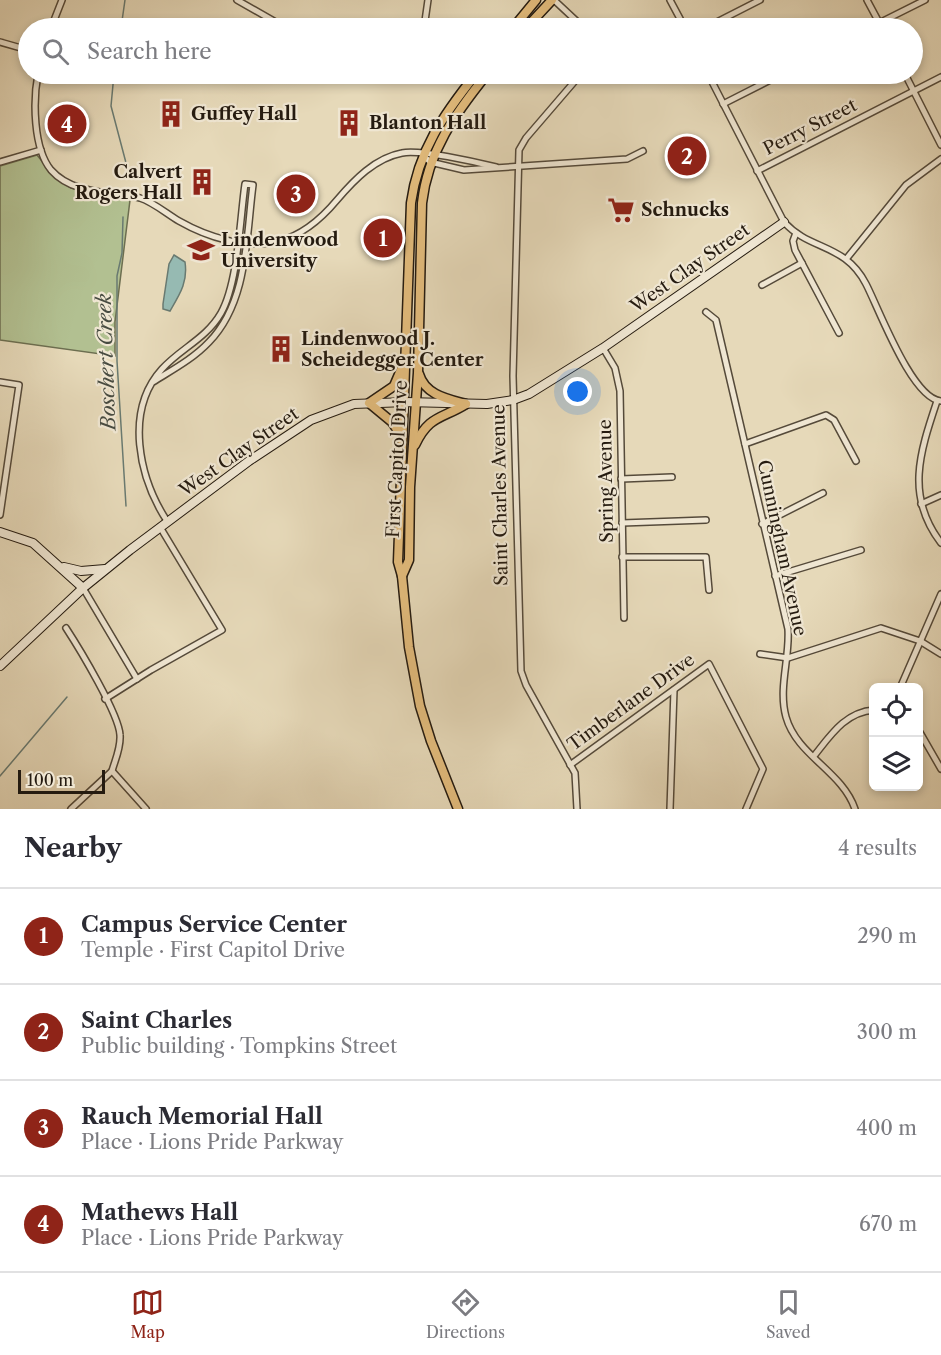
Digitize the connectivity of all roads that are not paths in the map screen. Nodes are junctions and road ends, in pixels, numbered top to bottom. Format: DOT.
graph roads {
  1 [pos="62,0"];
  2 [pos="237,0"];
  3 [pos="428,0"];
  4 [pos="536,0"];
  5 [pos="553,0"];
  6 [pos="670,0"];
  7 [pos="760,0"];
  8 [pos="867,0"];
  9 [pos="925,0"];
  10 [pos="55,18"];
  11 [pos="268,18"];
  12 [pos="425,18"];
  13 [pos="521,18"];
  14 [pos="536,18"];
  15 [pos="573,18"];
  16 [pos="680,18"];
  17 [pos="725,18"];
  18 [pos="877,18"];
  19 [pos="895,18"];
  20 [pos="0,42"];
  21 [pos="18,47"];
  22 [pos="941,77"];
  23 [pos="37,84"];
  24 [pos="468,84"];
  25 [pos="479,84"];
  26 [pos="572,84"];
  27 [pos="713,84"];
  28 [pos="762,84"];
  29 [pos="910,84"];
  30 [pos="914,91"];
  31 [pos="723,104"];
  32 [pos="941,145"];
  33 [pos="41,150"];
  34 [pos="643,151"];
  35 [pos="423,155"];
  36 [pos="432,159"];
  37 [pos="941,159"];
  38 [pos="0,162"];
  39 [pos="517,166"];
  40 [pos="496,167"];
  41 [pos="757,171"];
  42 [pos="784,222"];
  43 [pos="796,233"];
  44 [pos="236,242"];
  45 [pos="245,243"];
  46 [pos="847,258"];
  47 [pos="802,263"];
  48 [pos="762,285"];
  49 [pos="706,312"];
  50 [pos="839,333"];
  51 [pos="408,341"];
  52 [pos="603,348"];
  53 [pos="418,373"];
  54 [pos="0,382"];
  55 [pos="153,382"];
  56 [pos="513,400"];
  57 [pos="939,401"];
  58 [pos="406,402"];
  59 [pos="417,402"];
  60 [pos="369,403"];
  61 [pos="466,404"];
  62 [pos="403,439"];
  63 [pos="745,444"];
  64 [pos="412,453"];
  65 [pos="0,460"];
  66 [pos="856,461"];
  67 [pos="9,462"];
  68 [pos="672,477"];
  69 [pos="621,479"];
  70 [pos="823,493"];
  71 [pos="941,495"];
  72 [pos="921,504"];
  73 [pos="0,515"];
  74 [pos="706,520"];
  75 [pos="167,521"];
  76 [pos="622,523"];
  77 [pos="762,524"];
  78 [pos="160,527"];
  79 [pos="0,532"];
  80 [pos="941,543"];
  81 [pos="861,550"];
  82 [pos="622,557"];
  83 [pos="62,567"];
  84 [pos="107,568"];
  85 [pos="402,576"];
  86 [pos="775,576"];
  87 [pos="83,588"];
  88 [pos="709,590"];
  89 [pos="941,594"];
  90 [pos="624,618"];
  91 [pos="66,628"];
  92 [pos="920,641"];
  93 [pos="760,654"];
  94 [pos="941,654"];
  95 [pos="788,658"];
  96 [pos="0,666"];
  97 [pos="137,679"];
  98 [pos="902,683"];
  99 [pos="674,690"];
  100 [pos="105,699"];
  101 [pos="869,711"];
  102 [pos="923,737"];
  103 [pos="814,756"];
  104 [pos="570,765"];
  105 [pos="941,769"];
  106 [pos="112,771"];
  107 [pos="70,809"];
  108 [pos="146,809"];
  109 [pos="458,809"];
  110 [pos="577,809"];
  111 [pos="669,809"];
  112 [pos="746,809"];
  113 [pos="855,809"];
  1 -- 10 [label="street"];
  2 -- 11 [label="street"];
  3 -- 12 [label="street"];
  4 -- 13 [label="main road"];
  5 -- 14 [label="main road"];
  5 -- 15 [label="street"];
  6 -- 16 [label="street"];
  7 -- 17 [label="street"];
  8 -- 18 [label="street"];
  9 -- 19 [label="street"];
  20 -- 21 [label="street"];
  22 -- 30 [label="street, Perry Street"];
  23 -- 33 [label="street"];
  24 -- 35 [label="main road, First Capitol Drive"];
  25 -- 36 [label="main road, First Capitol Drive"];
  26 -- 39 [label="street"];
  27 -- 31 [label="street"];
  28 -- 31 [label="street"];
  29 -- 30 [label="street"];
  30 -- 32 [label="street"];
  30 -- 41 [label="street, Perry Street"];
  31 -- 41 [label="street"];
  33 -- 38 [label="street"];
  33 -- 44 [label="street"];
  34 -- 39 [label="street"];
  35 -- 36 [label="street"];
  35 -- 45 [label="street"];
  35 -- 51 [label="main road, First Capitol Drive"];
  36 -- 40 [label="street"];
  36 -- 40 [label="street"];
  36 -- 53 [label="main road, First Capitol Drive"];
  37 -- 46 [label="street"];
  39 -- 40 [label="street"];
  39 -- 56 [label="street, Saint Charles Avenue"];
  41 -- 42 [label="street"];
  42 -- 43 [label="street"];
  42 -- 52 [label="main road, West Clay Street"];
  43 -- 46 [label="street"];
  43 -- 47 [label="street"];
  44 -- 45 [label="street"];
  44 -- 45 [label="street"];
  44 -- 55 [label="street"];
  45 -- 55 [label="street"];
  46 -- 57 [label="street"];
  47 -- 48 [label="street"];
  47 -- 50 [label="street"];
  49 -- 63 [label="street, Cunningham Avenue"];
  51 -- 58 [label="main road, First Capitol Drive"];
  51 -- 60 [label="main road"];
  52 -- 56 [label="main road, West Clay Street"];
  52 -- 69 [label="street, Spring Avenue"];
  53 -- 59 [label="main road, First Capitol Drive"];
  53 -- 61 [label="main road"];
  54 -- 67 [label="street"];
  55 -- 75 [label="street"];
  56 -- 61 [label="main road, West Clay Street"];
  56 -- 104 [label="street, Saint Charles Avenue"];
  57 -- 72 [label="street"];
  58 -- 59 [label="main road, West Clay Street"];
  58 -- 60 [label="main road, West Clay Street"];
  58 -- 62 [label="main road, First Capitol Drive"];
  59 -- 61 [label="main road, West Clay Street"];
  59 -- 64 [label="main road, First Capitol Drive"];
  60 -- 62 [label="main road"];
  60 -- 75 [label="main road, West Clay Street"];
  61 -- 64 [label="main road"];
  62 -- 85 [label="main road, First Capitol Drive"];
  63 -- 66 [label="street"];
  63 -- 77 [label="street, Cunningham Avenue"];
  64 -- 85 [label="main road, First Capitol Drive"];
  65 -- 67 [label="street"];
  67 -- 73 [label="street"];
  68 -- 69 [label="street"];
  69 -- 76 [label="street, Spring Avenue"];
  70 -- 77 [label="street"];
  71 -- 72 [label="street"];
  72 -- 80 [label="street"];
  74 -- 76 [label="street"];
  75 -- 78 [label="main road, West Clay Street"];
  76 -- 82 [label="street, Spring Avenue"];
  77 -- 86 [label="street, Cunningham Avenue"];
  78 -- 84 [label="main road, West Clay Street"];
  78 -- 97 [label="street"];
  79 -- 83 [label="main road"];
  81 -- 86 [label="street"];
  82 -- 88 [label="street"];
  82 -- 90 [label="street, Spring Avenue"];
  83 -- 84 [label="main road"];
  83 -- 87 [label="main road"];
  84 -- 87 [label="main road, West Clay Street"];
  85 -- 109 [label="main road, First Capitol Drive"];
  86 -- 95 [label="street, Cunningham Avenue"];
  87 -- 96 [label="main road, West Clay Street"];
  87 -- 97 [label="street"];
  89 -- 92 [label="street"];
  91 -- 100 [label="street"];
  92 -- 94 [label="street"];
  92 -- 95 [label="street"];
  92 -- 98 [label="street"];
  93 -- 95 [label="street"];
  95 -- 103 [label="street, Cunningham Avenue"];
  97 -- 100 [label="street"];
  99 -- 104 [label="street, Timberlane Drive"];
  99 -- 111 [label="street"];
  99 -- 112 [label="street, Timberlane Drive"];
  100 -- 106 [label="street"];
  101 -- 103 [label="street"];
  102 -- 105 [label="street"];
  103 -- 113 [label="street, Cunningham Avenue"];
  104 -- 110 [label="street, Saint Charles Avenue"];
  106 -- 107 [label="street"];
  106 -- 108 [label="street"];
}
